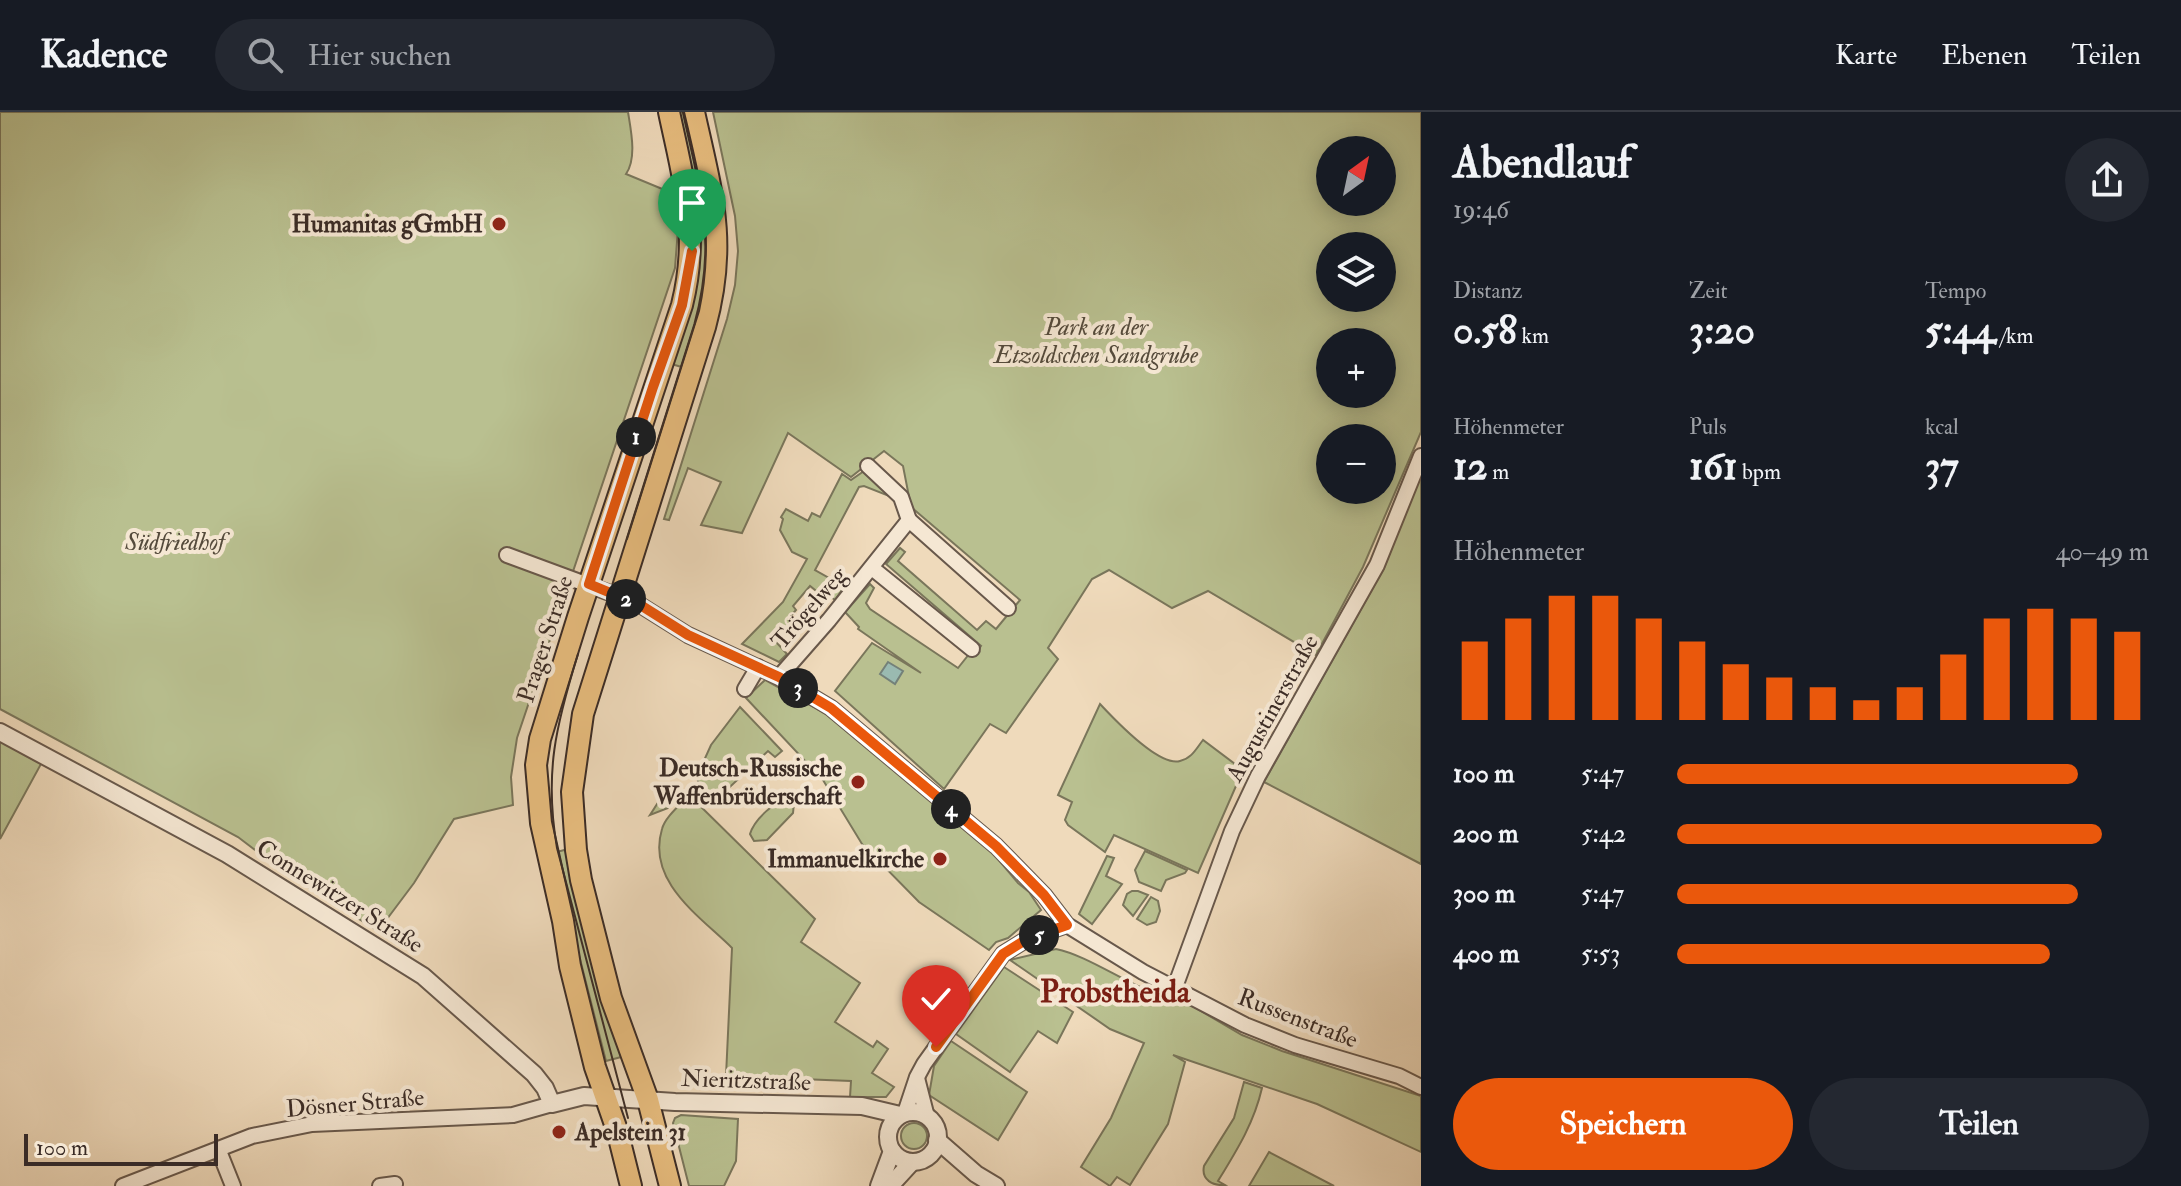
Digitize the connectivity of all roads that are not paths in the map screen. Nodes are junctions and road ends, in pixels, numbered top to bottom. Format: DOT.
graph roads {
  1 [pos="669,112"];
  2 [pos="694,112"];
  3 [pos="1421,456"];
  4 [pos="868,466"];
  5 [pos="909,520"];
  6 [pos="507,555"];
  7 [pos="872,568"];
  8 [pos="589,584"];
  9 [pos="620,597"];
  10 [pos="1008,608"];
  11 [pos="972,649"];
  12 [pos="758,667"];
  13 [pos="779,677"];
  14 [pos="745,689"];
  15 [pos="0,732"];
  16 [pos="1067,925"];
  17 [pos="1175,987"];
  18 [pos="917,1077"];
  19 [pos="1421,1087"];
  20 [pos="606,1098"];
  21 [pos="639,1100"];
  22 [pos="552,1104"];
  23 [pos="862,1106"];
  24 [pos="903,1114"];
  25 [pos="927,1117"];
  26 [pos="888,1132"];
  27 [pos="937,1140"];
  28 [pos="219,1151"];
  29 [pos="892,1151"];
  30 [pos="919,1160"];
  31 [pos="976,1174"];
  32 [pos="123,1186"];
  33 [pos="233,1186"];
  34 [pos="631,1186"];
  35 [pos="670,1186"];
  36 [pos="879,1186"];
  37 [pos="890,1186"];
  38 [pos="996,1186"];
  1 -- 8 [label="main road, Prager Straße"];
  2 -- 9 [label="main road"];
  3 -- 17 [label="street, Augustinerstraße"];
  4 -- 5 [label="street"];
  5 -- 7 [label="street, Trögelweg"];
  5 -- 10 [label="street"];
  6 -- 8 [label="street, Russenstraße"];
  7 -- 11 [label="street, Trögelweg"];
  7 -- 13 [label="street, Trögelweg"];
  8 -- 9 [label="street, Russenstraße"];
  8 -- 20 [label="main road, Prager Straße"];
  9 -- 12 [label="street, Russenstraße"];
  9 -- 21 [label="main road"];
  12 -- 13 [label="street, Russenstraße"];
  12 -- 14 [label="street"];
  13 -- 16 [label="street, Russenstraße"];
  15 -- 22 [label="street, Connewitzer Straße"];
  16 -- 17 [label="street, Russenstraße"];
  16 -- 18 [label="street"];
  17 -- 19 [label="street, Russenstraße"];
  18 -- 24 [label="street"];
  18 -- 25 [label="street"];
  20 -- 21 [label="street"];
  20 -- 22 [label="street"];
  20 -- 34 [label="main road, Prager Straße"];
  21 -- 23 [label="street, Nieritzstraße"];
  21 -- 35 [label="main road"];
  22 -- 28 [label="street, Dösner Straße"];
  23 -- 24 [label="street, Nieritzstraße"];
  23 -- 26 [label="street"];
  24 -- 25 [label="street"];
  24 -- 26 [label="street"];
  25 -- 27 [label="street"];
  26 -- 29 [label="street"];
  27 -- 30 [label="street"];
  27 -- 31 [label="street"];
  28 -- 32 [label="street, Dösner Straße"];
  28 -- 33 [label="street"];
  29 -- 30 [label="street"];
  29 -- 36 [label="street"];
  30 -- 31 [label="street"];
  30 -- 37 [label="street"];
  31 -- 38 [label="street"];
}
